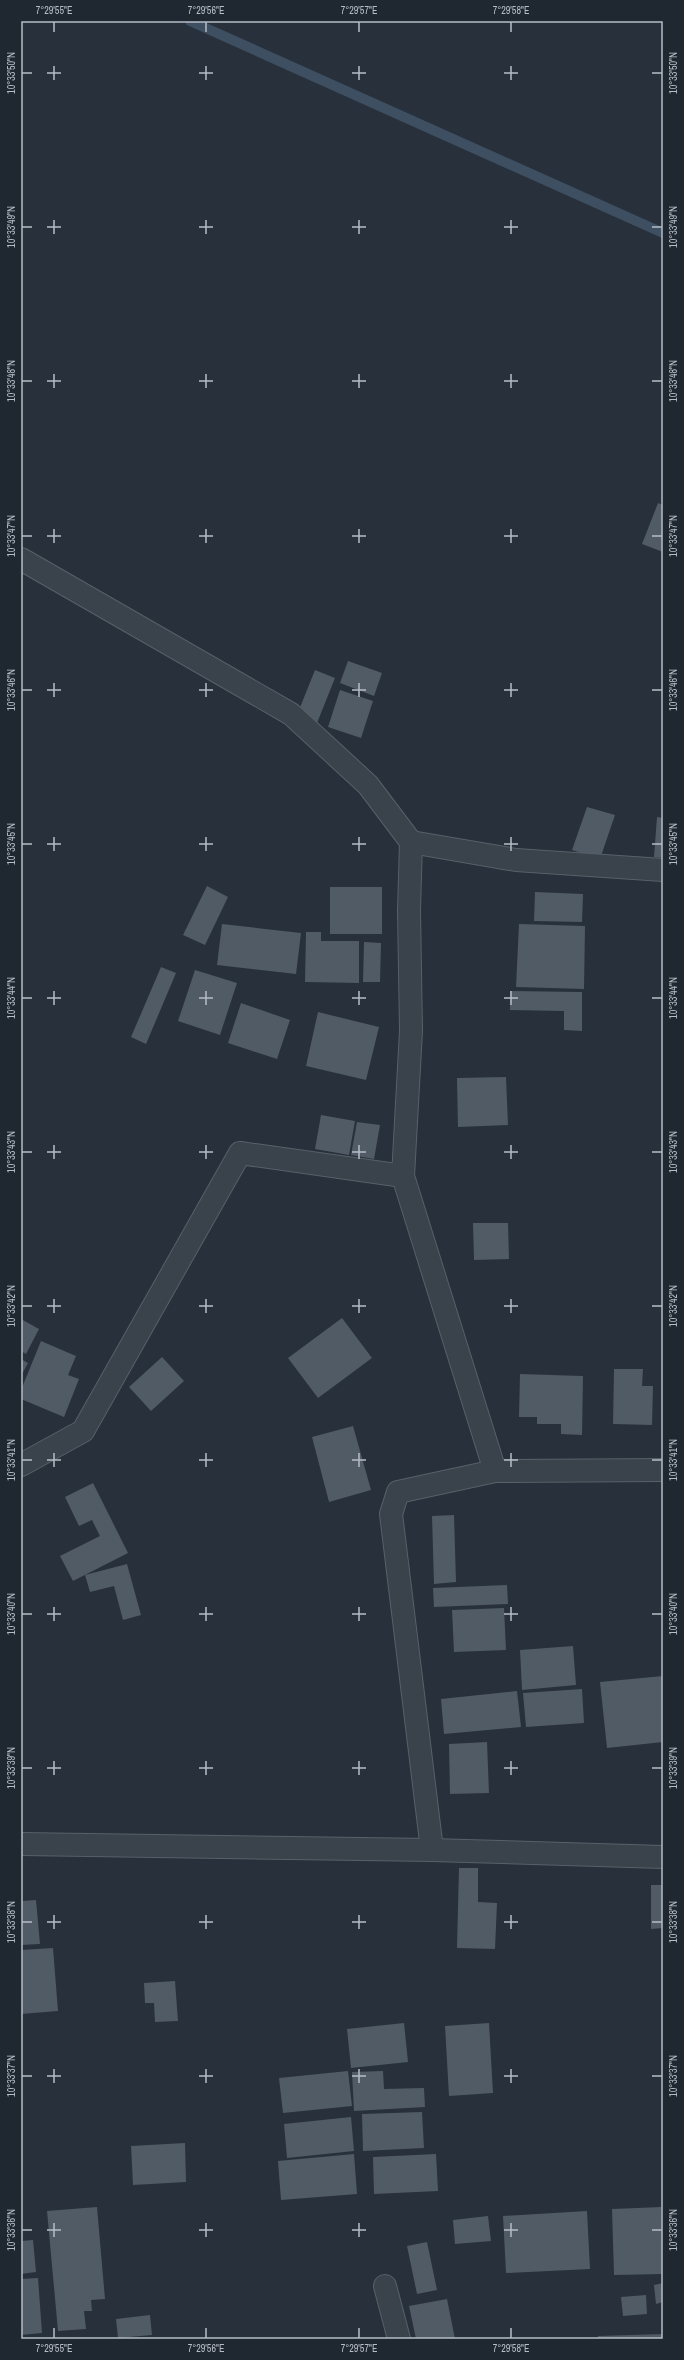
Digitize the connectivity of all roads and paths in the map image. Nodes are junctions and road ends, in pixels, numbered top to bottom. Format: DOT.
graph roads {
  1 [pos="21,559"];
  2 [pos="412,842"];
  3 [pos="663,870"];
  4 [pos="403,1176"];
  5 [pos="21,1465"];
  6 [pos="663,1470"];
  7 [pos="495,1471"];
  8 [pos="21,1844"];
  9 [pos="432,1850"];
  10 [pos="663,1857"];
  11 [pos="385,2286"];
  12 [pos="399,2339"];
  1 -- 2 [label="street"];
  2 -- 3 [label="street"];
  2 -- 4 [label="street"];
  4 -- 5 [label="street"];
  4 -- 7 [label="street"];
  6 -- 7 [label="street"];
  7 -- 9 [label="street"];
  8 -- 9 [label="street"];
  9 -- 10 [label="street"];
  11 -- 12 [label="street"];
}
